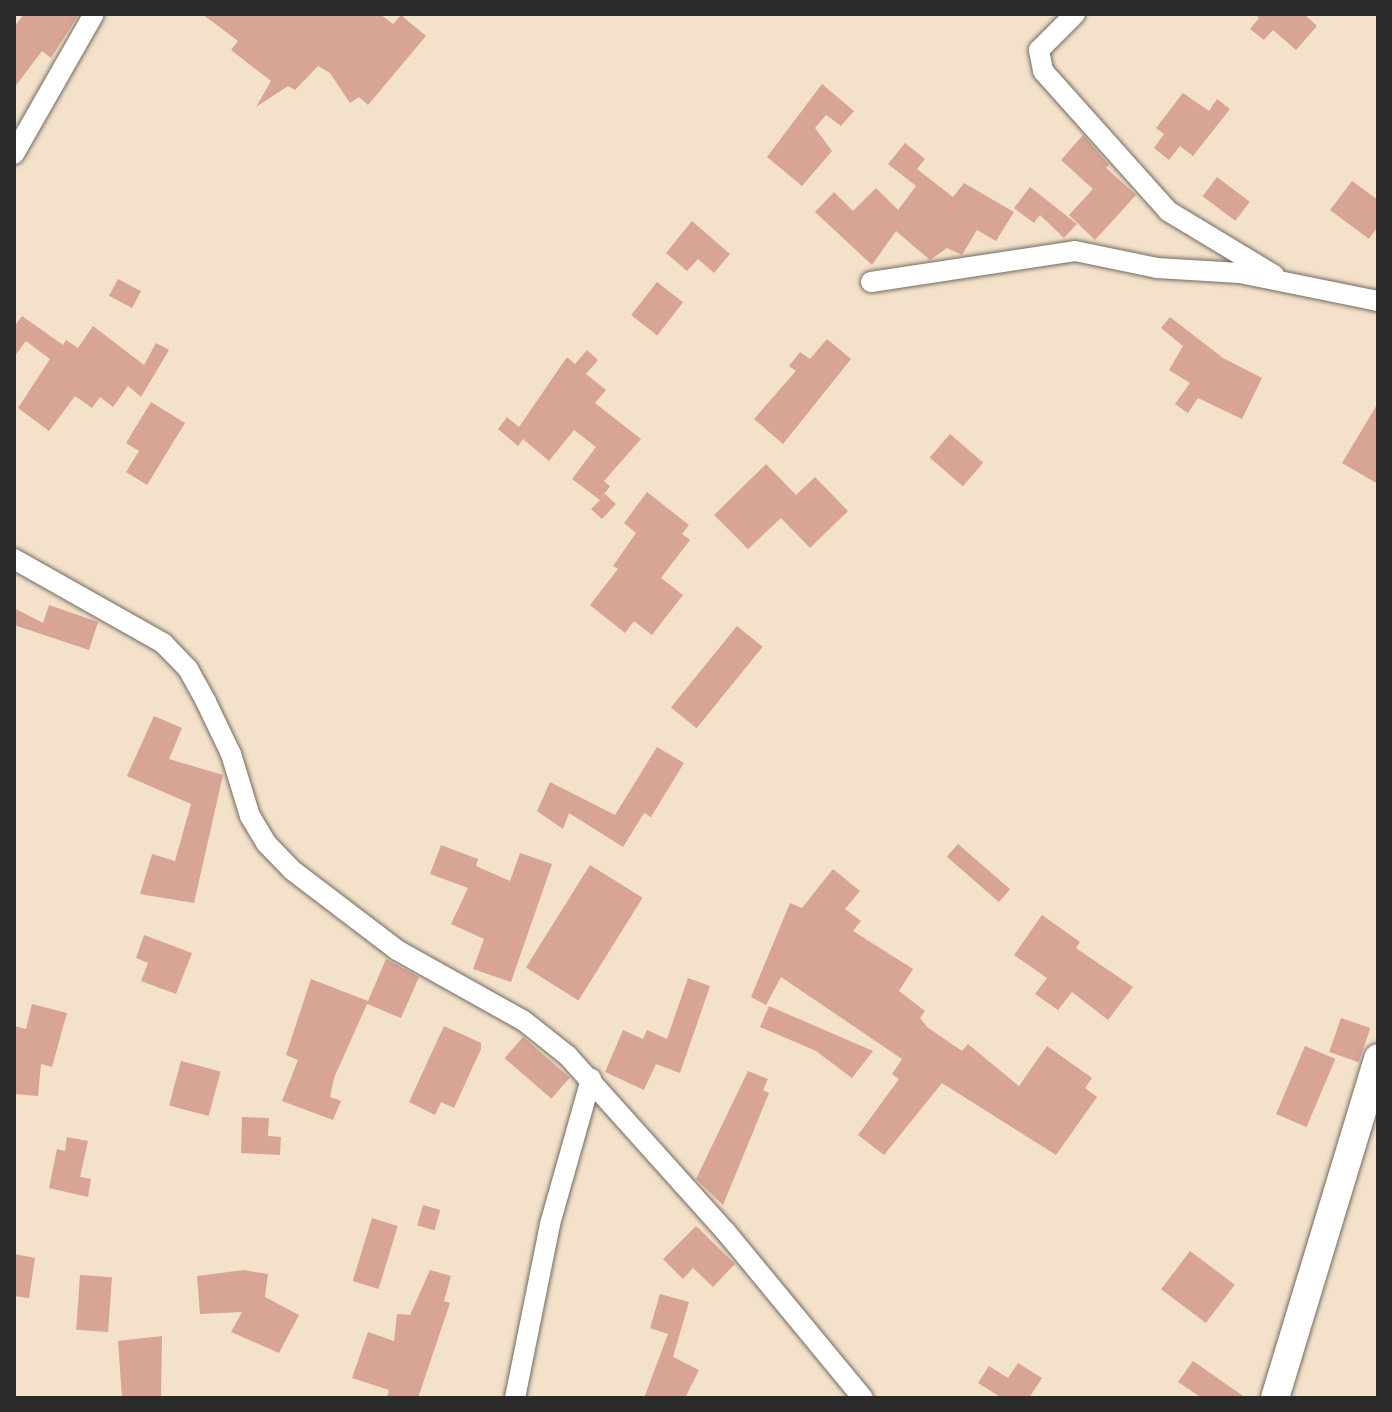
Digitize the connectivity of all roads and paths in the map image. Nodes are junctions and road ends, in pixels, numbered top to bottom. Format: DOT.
graph roads {
  1 [pos="94,14"];
  2 [pos="1075,14"];
  3 [pos="14,154"];
  4 [pos="1281,279"];
  5 [pos="871,282"];
  6 [pos="1378,301"];
  7 [pos="14,559"];
  8 [pos="1378,1058"];
  9 [pos="591,1079"];
  10 [pos="1373,1092"];
  11 [pos="515,1398"];
  12 [pos="863,1398"];
  13 [pos="1275,1398"];
  1 -- 3 [label="street"];
  2 -- 4 [label="street"];
  4 -- 5 [label="street"];
  4 -- 6 [label="street"];
  7 -- 9 [label="street"];
  8 -- 10 [label="main road"];
  9 -- 11 [label="street"];
  9 -- 12 [label="street"];
  10 -- 13 [label="main road"];
}
